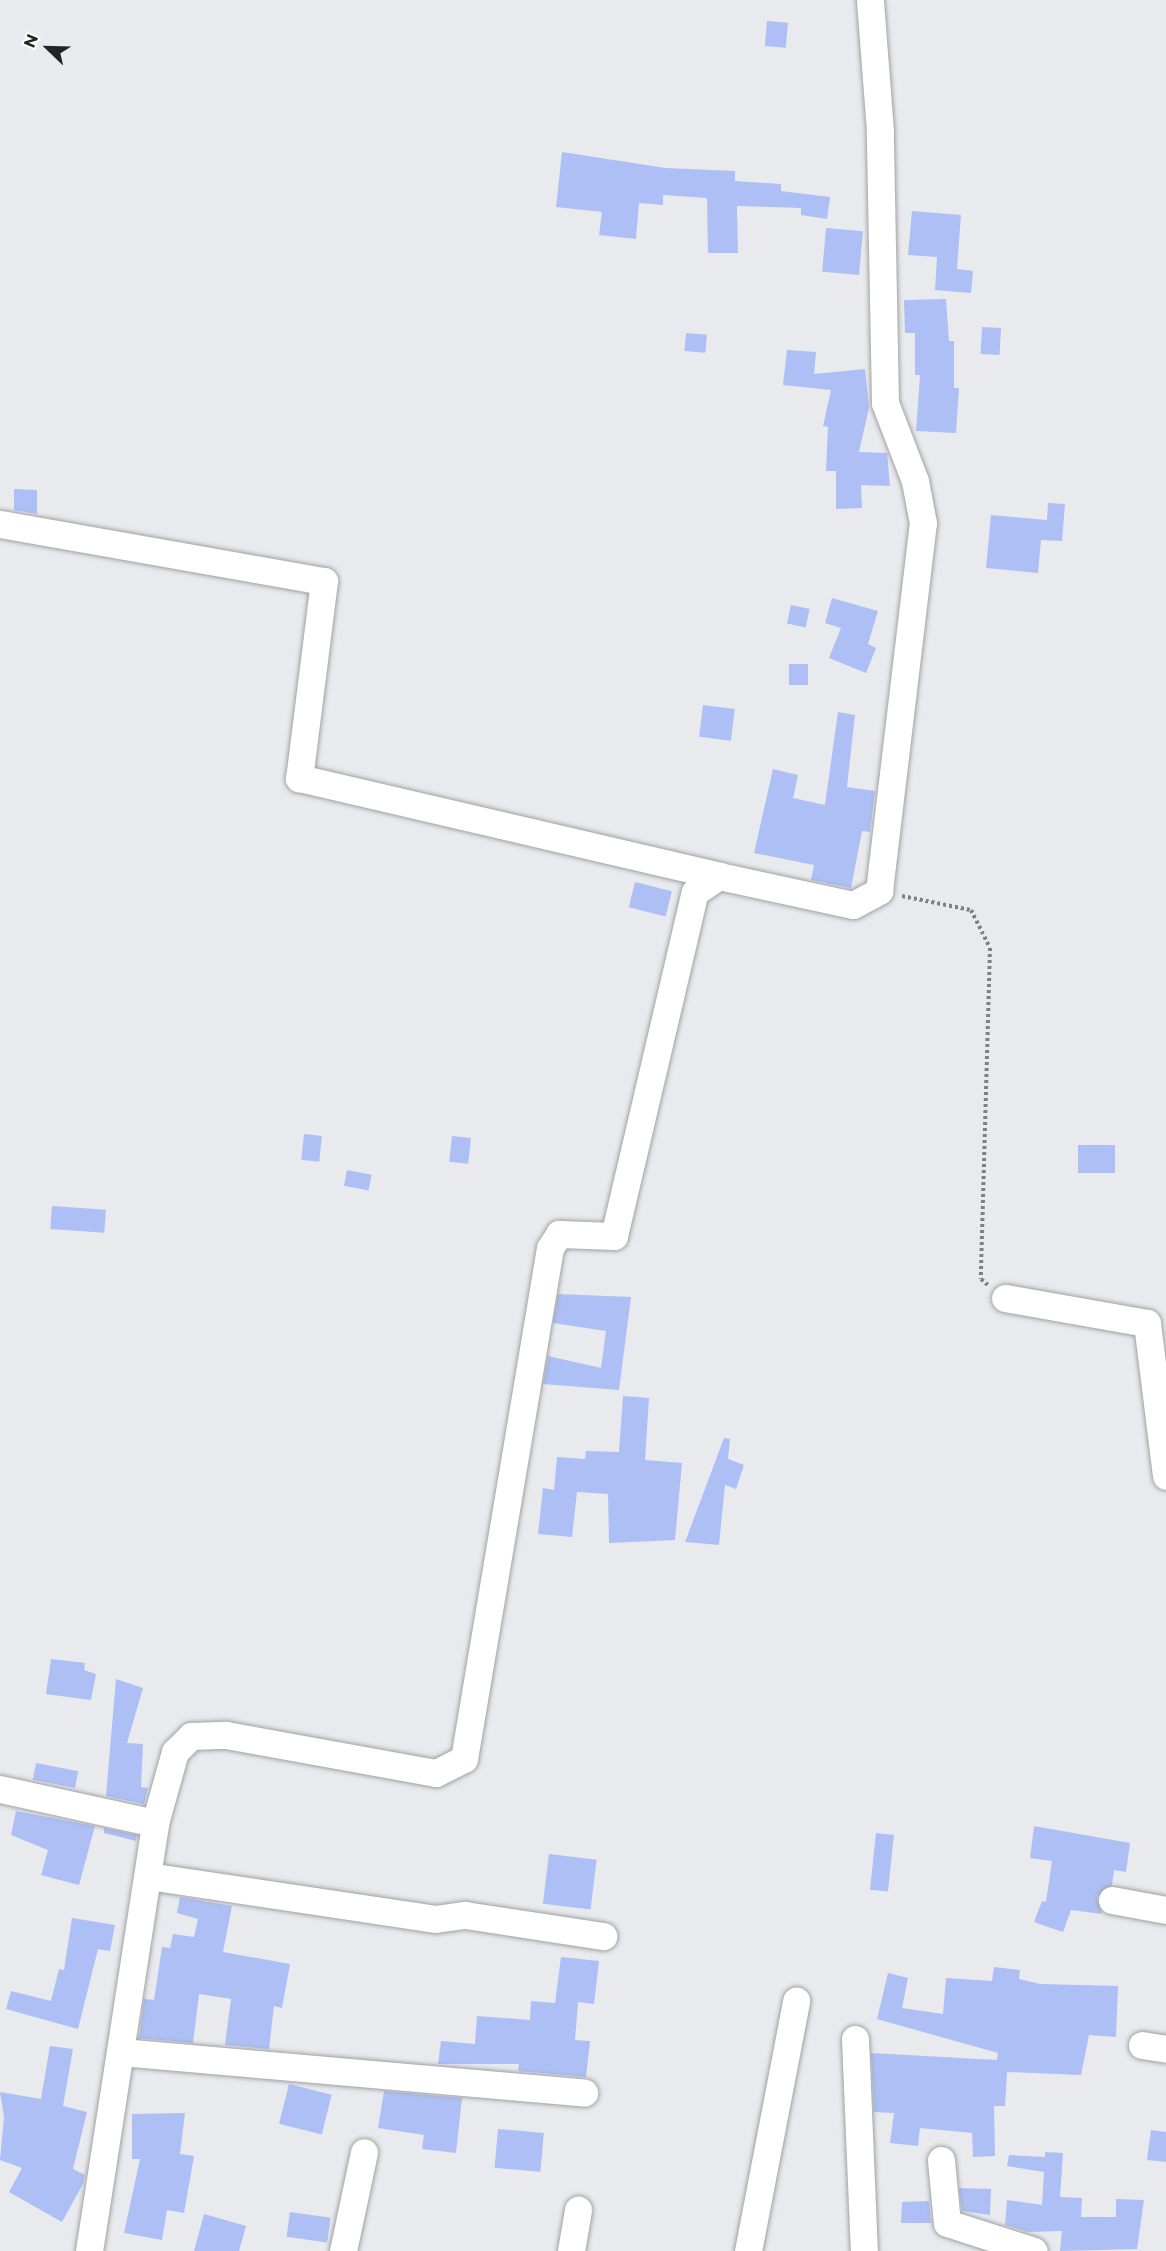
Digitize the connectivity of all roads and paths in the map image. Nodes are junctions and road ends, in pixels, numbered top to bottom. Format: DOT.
graph roads {
  1 [pos="870,0"];
  2 [pos="0,524"];
  3 [pos="719,876"];
  4 [pos="879,891"];
  5 [pos="1005,1298"];
  6 [pos="1166,1476"];
  7 [pos="0,1789"];
  8 [pos="155,1823"];
  9 [pos="148,1876"];
  10 [pos="1112,1900"];
  11 [pos="1166,1910"];
  12 [pos="603,1936"];
  13 [pos="796,2001"];
  14 [pos="855,2039"];
  15 [pos="120,2052"];
  16 [pos="584,2093"];
  17 [pos="364,2152"];
  18 [pos="941,2160"];
  19 [pos="578,2210"];
  20 [pos="89,2251"];
  21 [pos="343,2251"];
  22 [pos="571,2251"];
  23 [pos="748,2251"];
  24 [pos="864,2251"];
  25 [pos="1034,2251"];
  1 -- 4 [label="street"];
  2 -- 3 [label="street"];
  3 -- 4 [label="street"];
  3 -- 8 [label="street"];
  4 -- 5 [label="path"];
  5 -- 6 [label="street"];
  7 -- 8 [label="street"];
  8 -- 9 [label="street"];
  9 -- 12 [label="street"];
  9 -- 15 [label="street"];
  10 -- 11 [label="street"];
  13 -- 23 [label="street"];
  14 -- 24 [label="street"];
  15 -- 16 [label="street"];
  15 -- 20 [label="street"];
  17 -- 21 [label="street"];
  18 -- 25 [label="street"];
  19 -- 22 [label="street"];
}
